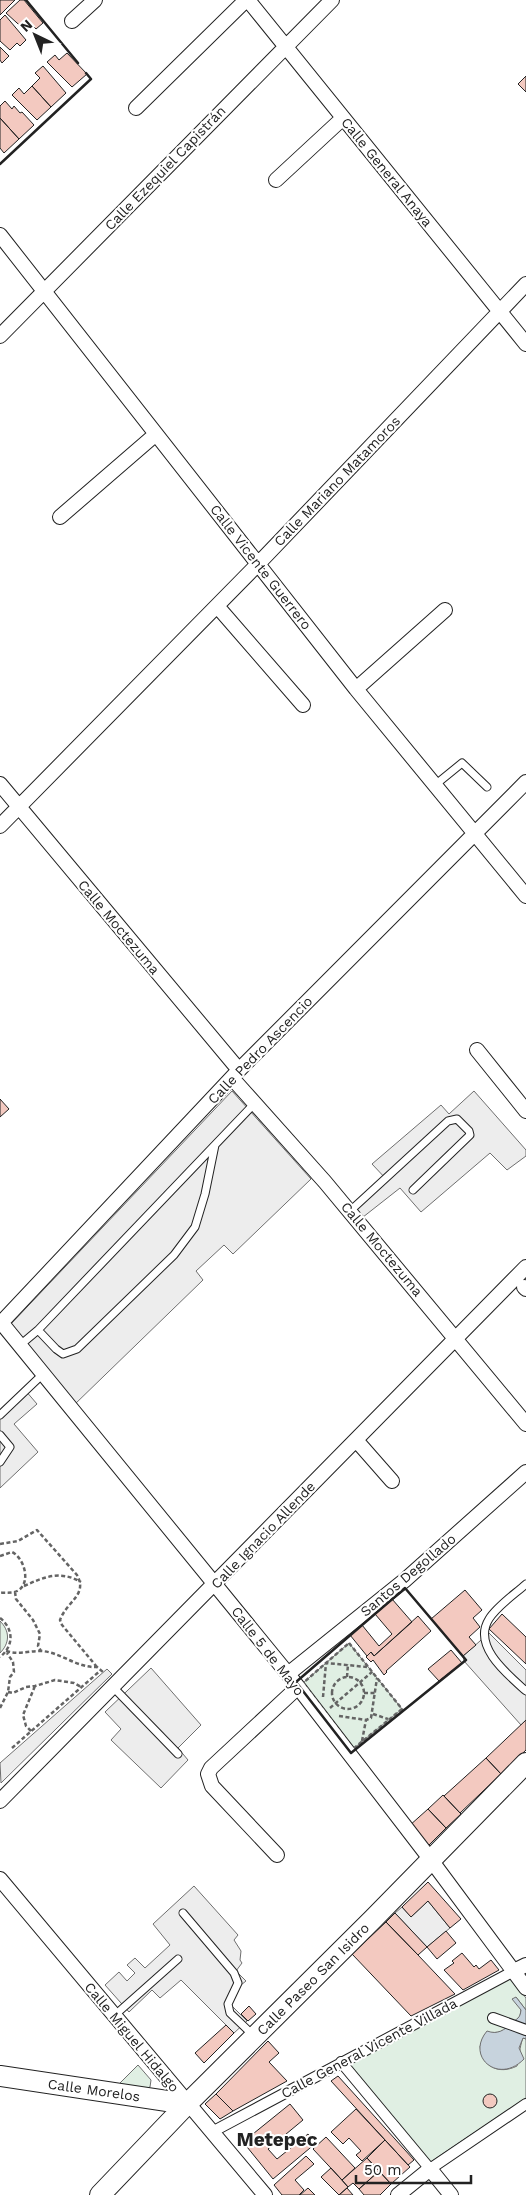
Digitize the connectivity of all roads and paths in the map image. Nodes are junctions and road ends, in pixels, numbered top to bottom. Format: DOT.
graph roads {
  1 [pos="95,0"];
  2 [pos="247,0"];
  3 [pos="332,0"];
  4 [pos="72,21"];
  5 [pos="285,46"];
  6 [pos="136,108"];
  7 [pos="343,118"];
  8 [pos="276,180"];
  9 [pos="0,235"];
  10 [pos="526,284"];
  11 [pos="44,291"];
  12 [pos="500,311"];
  13 [pos="0,336"];
  14 [pos="526,344"];
  15 [pos="156,434"];
  16 [pos="60,517"];
  17 [pos="258,564"];
  18 [pos="217,606"];
  19 [pos="445,610"];
  20 [pos="356,689"];
  21 [pos="303,705"];
  22 [pos="526,782"];
  23 [pos="0,784"];
  24 [pos="435,785"];
  25 [pos="487,788"];
  26 [pos="18,808"];
  27 [pos="0,826"];
  28 [pos="475,834"];
  29 [pos="526,896"];
  30 [pos="477,1050"];
  31 [pos="235,1074"];
  32 [pos="254,1104"];
  33 [pos="526,1111"];
  34 [pos="216,1145"];
  35 [pos="413,1190"];
  36 [pos="350,1211"];
  37 [pos="523,1280"];
  38 [pos="0,1323"];
  39 [pos="38,1330"];
  40 [pos="456,1337"];
  41 [pos="20,1346"];
  42 [pos="43,1374"];
  43 [pos="0,1415"];
  44 [pos="526,1424"];
  45 [pos="0,1435"];
  46 [pos="356,1440"];
  47 [pos="0,1462"];
  48 [pos="526,1472"];
  49 [pos="392,1481"];
  50 [pos="0,1544"];
  51 [pos="0,1556"];
  52 [pos="82,1583"];
  53 [pos="215,1584"];
  54 [pos="526,1584"];
  55 [pos="24,1586"];
  56 [pos="15,1592"];
  57 [pos="0,1593"];
  58 [pos="0,1618"];
  59 [pos="41,1651"];
  60 [pos="6,1652"];
  61 [pos="0,1657"];
  62 [pos="326,1663"];
  63 [pos="348,1664"];
  64 [pos="97,1667"];
  65 [pos="368,1668"];
  66 [pos="372,1672"];
  67 [pos="288,1674"];
  68 [pos="346,1677"];
  69 [pos="377,1678"];
  70 [pos="360,1682"];
  71 [pos="35,1686"];
  72 [pos="323,1686"];
  73 [pos="82,1687"];
  74 [pos="113,1687"];
  75 [pos="297,1688"];
  76 [pos="332,1688"];
  77 [pos="526,1691"];
  78 [pos="8,1692"];
  79 [pos="364,1693"];
  80 [pos="375,1693"];
  81 [pos="336,1703"];
  82 [pos="0,1708"];
  83 [pos="323,1708"];
  84 [pos="352,1708"];
  85 [pos="326,1713"];
  86 [pos="373,1714"];
  87 [pos="350,1717"];
  88 [pos="366,1720"];
  89 [pos="389,1720"];
  90 [pos="31,1731"];
  91 [pos="362,1741"];
  92 [pos="12,1748"];
  93 [pos="178,1754"];
  94 [pos="526,1763"];
  95 [pos="0,1802"];
  96 [pos="277,1855"];
  97 [pos="431,1860"];
  98 [pos="0,1879"];
  99 [pos="183,1913"];
  100 [pos="178,1959"];
  101 [pos="520,1968"];
  102 [pos="526,1988"];
  103 [pos="115,2015"];
  104 [pos="493,2018"];
  105 [pos="526,2030"];
  106 [pos="254,2036"];
  107 [pos="341,2062"];
  108 [pos="0,2076"];
  109 [pos="187,2104"];
  110 [pos="526,2104"];
  111 [pos="212,2132"];
  112 [pos="430,2168"];
  113 [pos="100,2195"];
  114 [pos="265,2195"];
  115 [pos="398,2195"];
  116 [pos="451,2195"];
  1 -- 4 [label="street"];
  2 -- 5 [label="street, Calle General Anaya"];
  2 -- 6 [label="street"];
  3 -- 5 [label="street, Calle Ezequiel Capistrán"];
  5 -- 7 [label="street, Calle General Anaya"];
  5 -- 11 [label="street, Calle Ezequiel Capistrán"];
  7 -- 8 [label="street"];
  7 -- 12 [label="street, Calle General Anaya"];
  9 -- 11 [label="street, Calle Vicente Guerrero"];
  10 -- 12 [label="street, Calle Mariano Matamoros"];
  11 -- 13 [label="street, Calle Ezequiel Capistrán"];
  11 -- 15 [label="street, Calle Vicente Guerrero"];
  12 -- 14 [label="street, Calle General Anaya"];
  12 -- 17 [label="street, Calle Mariano Matamoros"];
  15 -- 16 [label="street"];
  15 -- 17 [label="street, Calle Vicente Guerrero"];
  17 -- 18 [label="street, Calle Mariano Matamoros"];
  17 -- 20 [label="street, Calle Vicente Guerrero"];
  18 -- 21 [label="street"];
  18 -- 26 [label="street, Calle Mariano Matamoros"];
  19 -- 20 [label="street"];
  20 -- 24 [label="street, Calle Vicente Guerrero"];
  22 -- 28 [label="street, Calle Pedro Ascencio"];
  23 -- 26 [label="street, Calle Moctezuma"];
  24 -- 25 [label="lane"];
  24 -- 28 [label="street, Calle Vicente Guerrero"];
  26 -- 27 [label="street, Calle Mariano Matamoros"];
  26 -- 31 [label="street, Calle Moctezuma"];
  28 -- 29 [label="street, Calle Vicente Guerrero"];
  28 -- 31 [label="street, Calle Pedro Ascencio"];
  30 -- 33 [label="street"];
  31 -- 32 [label="street, Calle Moctezuma"];
  31 -- 38 [label="street, Calle Pedro Ascencio"];
  32 -- 34 [label="lane"];
  32 -- 36 [label="street, Calle Moctezuma"];
  34 -- 39 [label="lane"];
  34 -- 39 [label="lane"];
  35 -- 36 [label="lane"];
  36 -- 40 [label="street, Calle Moctezuma"];
  37 -- 40 [label="street, Calle Ignacio Allende"];
  38 -- 41 [label="street, Calle 5 de Mayo"];
  39 -- 41 [label="lane"];
  40 -- 44 [label="street, Calle Moctezuma"];
  40 -- 46 [label="street, Calle Ignacio Allende"];
  41 -- 42 [label="street, Calle 5 de Mayo"];
  42 -- 43 [label="lane"];
  42 -- 53 [label="street, Calle 5 de Mayo"];
  45 -- 47 [label="lane"];
  46 -- 49 [label="street"];
  46 -- 53 [label="street, Calle Ignacio Allende"];
  48 -- 67 [label="street, Santos Degollado"];
  50 -- 52 [label="path"];
  51 -- 55 [label="path"];
  52 -- 55 [label="path"];
  52 -- 64 [label="path"];
  53 -- 67 [label="street, Calle 5 de Mayo"];
  53 -- 74 [label="street, Calle Ignacio Allende"];
  54 -- 77 [label="lane"];
  55 -- 56 [label="path"];
  56 -- 57 [label="path"];
  56 -- 59 [label="path"];
  58 -- 60 [label="path"];
  59 -- 60 [label="path"];
  59 -- 64 [label="path"];
  60 -- 61 [label="path"];
  60 -- 78 [label="path"];
  62 -- 63 [label="path"];
  62 -- 65 [label="path"];
  62 -- 72 [label="path"];
  62 -- 83 [label="path"];
  63 -- 65 [label="path"];
  63 -- 68 [label="path"];
  64 -- 73 [label="path"];
  65 -- 66 [label="path"];
  66 -- 69 [label="path"];
  66 -- 70 [label="path"];
  67 -- 75 [label="street, Calle 5 de Mayo"];
  68 -- 70 [label="path"];
  68 -- 76 [label="path"];
  69 -- 80 [label="path"];
  69 -- 89 [label="path"];
  70 -- 79 [label="path"];
  70 -- 81 [label="path"];
  71 -- 73 [label="path"];
  71 -- 78 [label="path"];
  71 -- 90 [label="path"];
  72 -- 76 [label="path"];
  72 -- 83 [label="path"];
  73 -- 90 [label="path"];
  74 -- 93 [label="lane"];
  74 -- 95 [label="street, Calle Ignacio Allende"];
  75 -- 96 [label="street"];
  75 -- 97 [label="street, Calle 5 de Mayo"];
  76 -- 81 [label="path"];
  78 -- 82 [label="path"];
  79 -- 80 [label="path"];
  79 -- 84 [label="path"];
  80 -- 86 [label="path"];
  81 -- 84 [label="path"];
  81 -- 85 [label="path"];
  83 -- 85 [label="path"];
  84 -- 87 [label="path"];
  85 -- 87 [label="path"];
  85 -- 91 [label="path"];
  86 -- 88 [label="path"];
  86 -- 89 [label="path"];
  87 -- 88 [label="path"];
  88 -- 91 [label="path"];
  89 -- 91 [label="path"];
  90 -- 92 [label="path"];
  94 -- 97 [label="main road, Calle Paseo San Isidro"];
  97 -- 101 [label="street, Calle 5 de Mayo"];
  97 -- 106 [label="main road, Calle Paseo San Isidro"];
  98 -- 103 [label="street, Calle Miguel Hidalgo"];
  99 -- 106 [label="lane"];
  100 -- 103 [label="lane"];
  101 -- 102 [label="street, Calle 5 de Mayo"];
  101 -- 107 [label="street, Calle General Vicente Villada"];
  103 -- 109 [label="street, Calle Miguel Hidalgo"];
  104 -- 105 [label="street"];
  106 -- 109 [label="main road, Calle Paseo San Isidro"];
  107 -- 111 [label="street, Calle General Vicente Villada"];
  107 -- 112 [label="street"];
  108 -- 109 [label="main road, Calle Morelos"];
  109 -- 111 [label="street, Calle Miguel Hidalgo"];
  109 -- 113 [label="main road, Calle Paseo San Isidro"];
  110 -- 112 [label="street"];
  111 -- 114 [label="street, Calle Miguel Hidalgo"];
  112 -- 115 [label="street"];
  112 -- 116 [label="street"];
}
